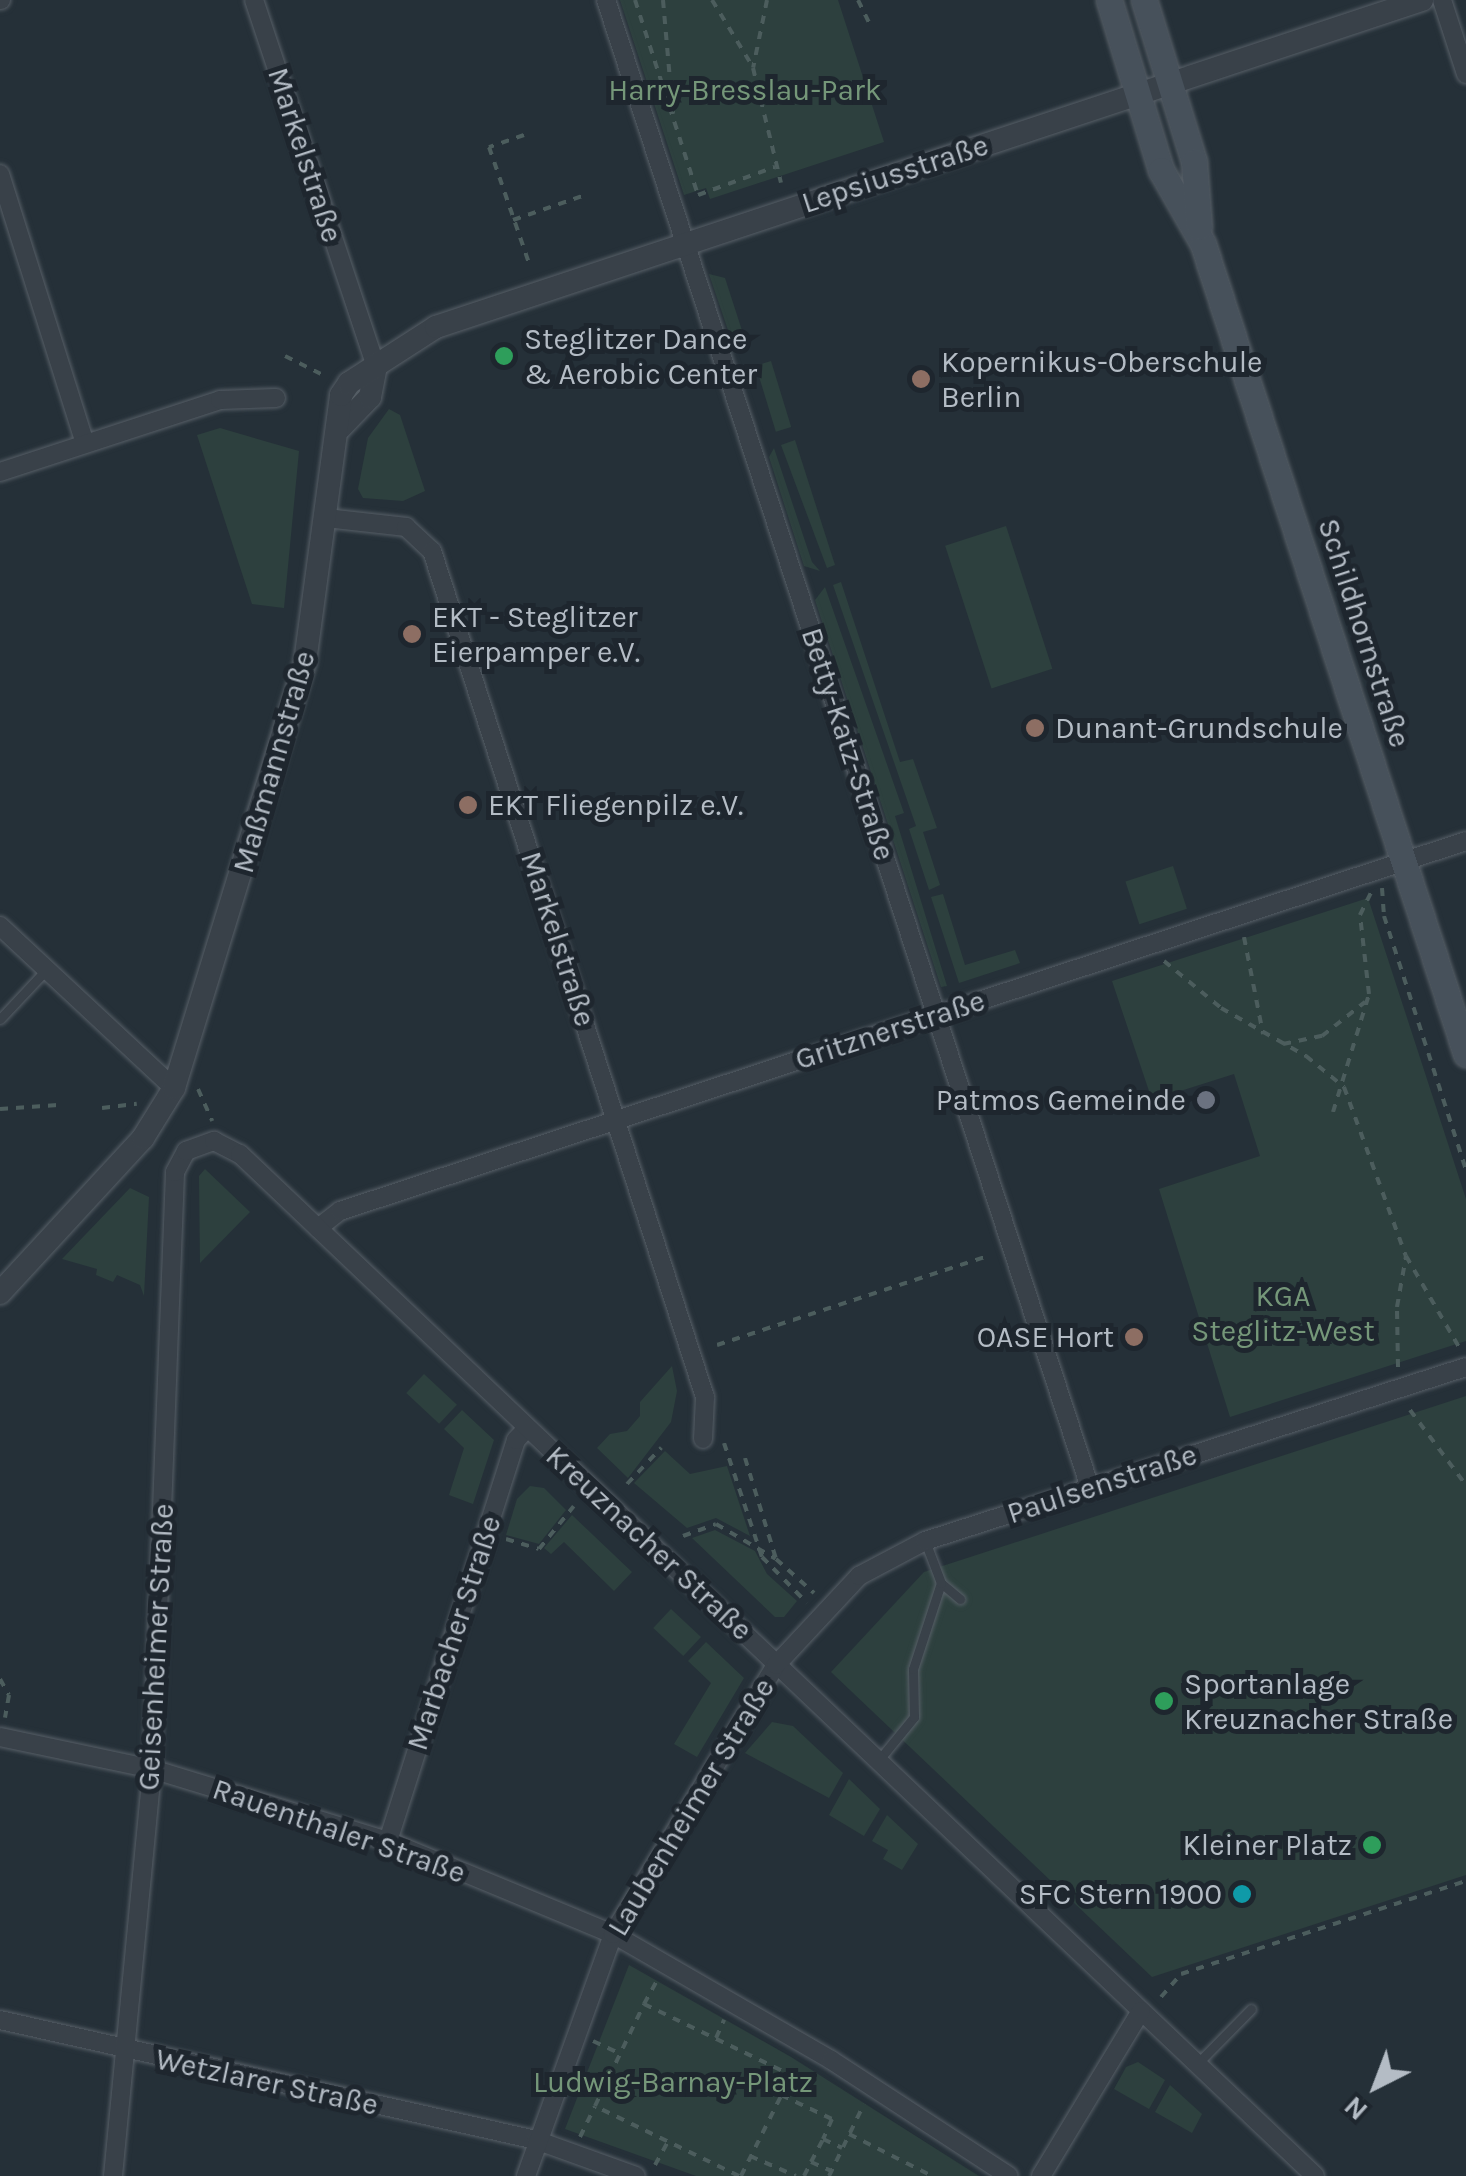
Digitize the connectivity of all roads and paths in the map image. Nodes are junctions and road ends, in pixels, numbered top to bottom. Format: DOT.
graph roads {
  1 [pos="254,0"];
  2 [pos="606,0"];
  3 [pos="634,0"];
  4 [pos="663,0"];
  5 [pos="712,0"];
  6 [pos="767,0"];
  7 [pos="858,0"];
  8 [pos="1108,0"];
  9 [pos="1144,0"];
  10 [pos="1422,0"];
  11 [pos="1442,0"];
  12 [pos="870,25"];
  13 [pos="753,68"];
  14 [pos="1466,74"];
  15 [pos="1170,83"];
  16 [pos="1136,94"];
  17 [pos="673,118"];
  18 [pos="524,136"];
  19 [pos="775,167"];
  20 [pos="0,174"];
  21 [pos="781,183"];
  22 [pos="585,195"];
  23 [pos="514,220"];
  24 [pos="1200,233"];
  25 [pos="684,245"];
  26 [pos="530,266"];
  27 [pos="284,356"];
  28 [pos="376,366"];
  29 [pos="331,380"];
  30 [pos="276,398"];
  31 [pos="85,443"];
  32 [pos="0,472"];
  33 [pos="326,518"];
  34 [pos="1466,842"];
  35 [pos="1404,861"];
  36 [pos="1382,888"];
  37 [pos="1372,892"];
  38 [pos="0,926"];
  39 [pos="1244,934"];
  40 [pos="1163,960"];
  41 [pos="47,969"];
  42 [pos="1367,1000"];
  43 [pos="936,1015"];
  44 [pos="0,1019"];
  45 [pos="1263,1034"];
  46 [pos="1283,1044"];
  47 [pos="1466,1054"];
  48 [pos="1344,1087"];
  49 [pos="174,1088"];
  50 [pos="58,1104"];
  51 [pos="139,1104"];
  52 [pos="0,1108"];
  53 [pos="102,1108"];
  54 [pos="1333,1112"];
  55 [pos="616,1120"];
  56 [pos="214,1140"];
  57 [pos="1466,1170"];
  58 [pos="318,1228"];
  59 [pos="987,1256"];
  60 [pos="1406,1256"];
  61 [pos="0,1293"];
  62 [pos="718,1345"];
  63 [pos="1459,1348"];
  64 [pos="1398,1367"];
  65 [pos="1466,1367"];
  66 [pos="1410,1410"];
  67 [pos="527,1428"];
  68 [pos="706,1432"];
  69 [pos="661,1448"];
  70 [pos="745,1458"];
  71 [pos="627,1484"];
  72 [pos="1466,1485"];
  73 [pos="1090,1488"];
  74 [pos="574,1506"];
  75 [pos="683,1536"];
  76 [pos="501,1538"];
  77 [pos="925,1541"];
  78 [pos="758,1546"];
  79 [pos="776,1559"];
  80 [pos="940,1583"];
  81 [pos="814,1593"];
  82 [pos="960,1599"];
  83 [pos="820,1614"];
  84 [pos="776,1664"];
  85 [pos="0,1679"];
  86 [pos="2,1730"];
  87 [pos="878,1761"];
  88 [pos="152,1769"];
  89 [pos="388,1841"];
  90 [pos="1466,1881"];
  91 [pos="613,1934"];
  92 [pos="658,1978"];
  93 [pos="1161,1997"];
  94 [pos="644,2004"];
  95 [pos="1251,2009"];
  96 [pos="1141,2012"];
  97 [pos="726,2016"];
  98 [pos="0,2020"];
  99 [pos="716,2038"];
  100 [pos="592,2040"];
  101 [pos="126,2052"];
  102 [pos="620,2054"];
  103 [pos="800,2058"];
  104 [pos="1197,2064"];
  105 [pos="791,2074"];
  106 [pos="781,2095"];
  107 [pos="866,2100"];
  108 [pos="596,2106"];
  109 [pos="849,2134"];
  110 [pos="580,2137"];
  111 [pos="823,2139"];
  112 [pos="536,2140"];
  113 [pos="668,2142"];
  114 [pos="842,2148"];
  115 [pos="750,2156"];
  116 [pos="812,2162"];
  117 [pos="655,2165"];
  118 [pos="830,2173"];
  119 [pos="113,2176"];
  120 [pos="526,2176"];
  121 [pos="636,2176"];
  122 [pos="740,2176"];
  123 [pos="796,2176"];
  124 [pos="804,2176"];
  125 [pos="932,2176"];
  126 [pos="1010,2176"];
  127 [pos="1041,2176"];
  128 [pos="1315,2176"];
  1 -- 28 [label="street, Markelstraße"];
  2 -- 25 [label="street, Betty-Katz-Straße"];
  3 -- 17 [label="path"];
  4 -- 17 [label="path"];
  5 -- 13 [label="path"];
  6 -- 13 [label="path"];
  7 -- 12 [label="path"];
  8 -- 16 [label="main road, Schildhornstraße"];
  9 -- 15 [label="main road, Schildhornstraße"];
  10 -- 15 [label="street, Lepsiusstraße"];
  11 -- 14 [label="street"];
  13 -- 19 [label="path"];
  15 -- 16 [label="street, Lepsiusstraße"];
  15 -- 24 [label="main road, Schildhornstraße"];
  16 -- 24 [label="main road, Schildhornstraße"];
  16 -- 25 [label="street, Lepsiusstraße"];
  17 -- 19 [label="path"];
  18 -- 23 [label="path"];
  19 -- 21 [label="path"];
  20 -- 31 [label="street"];
  22 -- 23 [label="path"];
  23 -- 26 [label="path"];
  24 -- 35 [label="main road, Schildhornstraße"];
  25 -- 28 [label="street, Lepsiusstraße"];
  25 -- 43 [label="street, Betty-Katz-Straße"];
  27 -- 29 [label="path"];
  28 -- 33 [label="street, Maßmannstraße"];
  30 -- 31 [label="street"];
  31 -- 32 [label="street"];
  33 -- 49 [label="street, Maßmannstraße"];
  33 -- 55 [label="street, Markelstraße"];
  34 -- 35 [label="street, Gritznerstraße"];
  35 -- 43 [label="street, Gritznerstraße"];
  35 -- 47 [label="main road, Schildhornstraße"];
  36 -- 57 [label="path"];
  37 -- 42 [label="path"];
  38 -- 41 [label="street"];
  39 -- 45 [label="path"];
  40 -- 45 [label="path"];
  41 -- 44 [label="lane"];
  41 -- 49 [label="street"];
  42 -- 46 [label="path"];
  42 -- 48 [label="path"];
  43 -- 55 [label="street, Gritznerstraße"];
  43 -- 73 [label="street, Betty-Katz-Straße"];
  45 -- 46 [label="path"];
  46 -- 48 [label="path"];
  48 -- 54 [label="path"];
  48 -- 60 [label="path"];
  49 -- 56 [label="path"];
  49 -- 61 [label="street, Maßmannstraße"];
  50 -- 52 [label="path"];
  51 -- 53 [label="path"];
  55 -- 58 [label="street, Gritznerstraße"];
  55 -- 68 [label="street, Markelstraße"];
  56 -- 58 [label="street, Kreuznacher Straße"];
  56 -- 88 [label="street, Geisenheimer Straße"];
  58 -- 67 [label="street, Kreuznacher Straße"];
  59 -- 62 [label="path"];
  60 -- 63 [label="path"];
  60 -- 64 [label="path"];
  65 -- 73 [label="street, Paulsenstraße"];
  66 -- 72 [label="path"];
  67 -- 84 [label="street, Kreuznacher Straße"];
  67 -- 89 [label="street, Marbacher Straße"];
  68 -- 78 [label="path"];
  69 -- 71 [label="path"];
  70 -- 79 [label="path"];
  73 -- 77 [label="street, Paulsenstraße"];
  74 -- 76 [label="path"];
  75 -- 78 [label="path"];
  77 -- 80 [label="lane"];
  77 -- 83 [label="street, Paulsenstraße"];
  78 -- 79 [label="path"];
  78 -- 83 [label="path"];
  79 -- 81 [label="path"];
  80 -- 82 [label="lane"];
  80 -- 87 [label="lane"];
  83 -- 84 [label="street, Paulsenstraße"];
  84 -- 87 [label="street, Kreuznacher Straße"];
  84 -- 91 [label="street, Laubenheimer Straße"];
  85 -- 86 [label="path"];
  86 -- 88 [label="street, Rauenthaler Straße"];
  87 -- 96 [label="street, Kreuznacher Straße"];
  88 -- 89 [label="street, Rauenthaler Straße"];
  88 -- 101 [label="street, Geisenheimer Straße"];
  89 -- 91 [label="street, Rauenthaler Straße"];
  90 -- 93 [label="path"];
  91 -- 112 [label="street, Laubenheimer Straße"];
  91 -- 126 [label="street"];
  92 -- 94 [label="path"];
  94 -- 99 [label="path"];
  94 -- 102 [label="path"];
  95 -- 104 [label="lane"];
  96 -- 104 [label="street, Kreuznacher Straße"];
  96 -- 127 [label="street"];
  97 -- 99 [label="path"];
  98 -- 101 [label="street, Wetzlarer Straße"];
  99 -- 105 [label="path"];
  100 -- 102 [label="path"];
  101 -- 112 [label="street, Wetzlarer Straße"];
  101 -- 119 [label="street, Geisenheimer Straße"];
  102 -- 108 [label="path"];
  103 -- 105 [label="path"];
  104 -- 128 [label="street, Kreuznacher Straße"];
  105 -- 106 [label="path"];
  106 -- 111 [label="path"];
  106 -- 115 [label="path"];
  107 -- 109 [label="path"];
  108 -- 110 [label="path"];
  108 -- 113 [label="path"];
  109 -- 114 [label="path"];
  109 -- 125 [label="path"];
  111 -- 114 [label="path"];
  111 -- 116 [label="path"];
  112 -- 120 [label="street, Laubenheimer Straße"];
  112 -- 121 [label="street"];
  113 -- 117 [label="path"];
  113 -- 122 [label="path"];
  114 -- 118 [label="path"];
  115 -- 122 [label="path"];
  115 -- 123 [label="path"];
  116 -- 118 [label="path"];
  116 -- 124 [label="path"];
}
